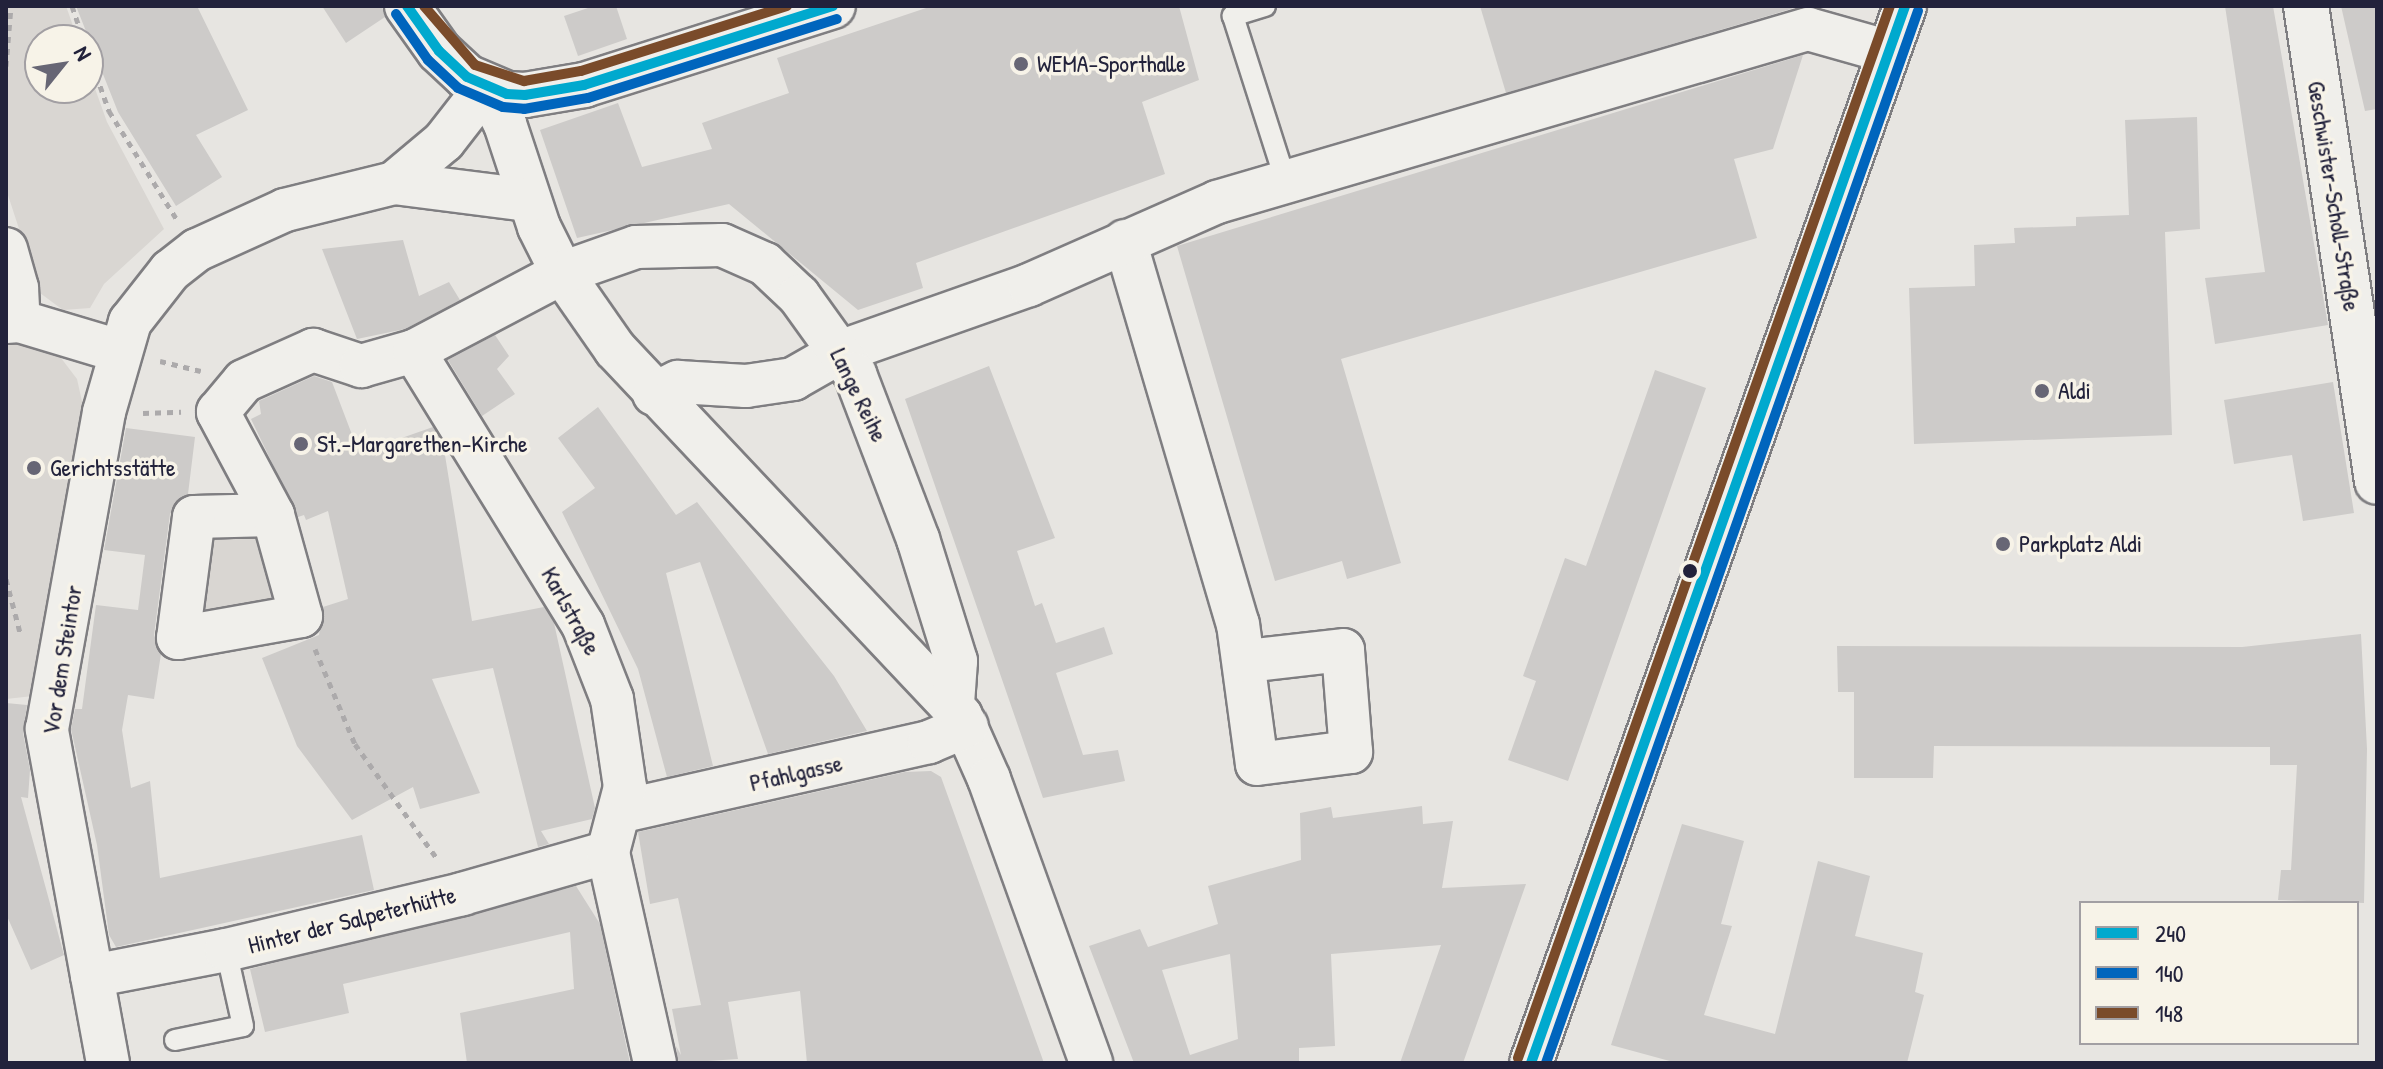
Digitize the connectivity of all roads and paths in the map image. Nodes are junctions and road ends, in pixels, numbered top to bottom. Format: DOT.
graph roads {
  1 [pos="11,6"];
  2 [pos="407,6"];
  3 [pos="833,6"];
  4 [pos="1265,6"];
  5 [pos="1905,6"];
  6 [pos="2306,6"];
  7 [pos="1886,51"];
  8 [pos="6,66"];
  9 [pos="486,87"];
  10 [pos="104,97"];
  11 [pos="1286,182"];
  12 [pos="394,183"];
  13 [pos="529,200"];
  14 [pos="1125,241"];
  15 [pos="6,249"];
  16 [pos="197,250"];
  17 [pos="562,273"];
  18 [pos="12,321"];
  19 [pos="119,351"];
  20 [pos="414,351"];
  21 [pos="842,351"];
  22 [pos="654,394"];
  23 [pos="231,396"];
  24 [pos="104,412"];
  25 [pos="2377,482"];
  26 [pos="273,515"];
  27 [pos="301,616"];
  28 [pos="1246,661"];
  29 [pos="960,715"];
  30 [pos="623,811"];
  31 [pos="608,852"];
  32 [pos="462,894"];
  33 [pos="226,950"];
  34 [pos="92,976"];
  35 [pos="175,1040"];
  36 [pos="108,1063"];
  37 [pos="655,1063"];
  38 [pos="1091,1063"];
  39 [pos="1531,1063"];
  1 -- 8 [label="path"];
  2 -- 9 [label="main road"];
  3 -- 9 [label="main road"];
  4 -- 11 [label="lane"];
  5 -- 7 [label="street"];
  6 -- 25 [label="main road, Geschwister-Scholl-Straße"];
  7 -- 11 [label="street"];
  7 -- 39 [label="street"];
  9 -- 12 [label="street"];
  9 -- 13 [label="street, Lange Reihe"];
  10 -- 16 [label="path"];
  11 -- 14 [label="street"];
  12 -- 13 [label="street"];
  12 -- 16 [label="street, Vor dem Steintor"];
  13 -- 17 [label="street, Lange Reihe"];
  14 -- 21 [label="street"];
  14 -- 28 [label="street"];
  15 -- 18 [label="street"];
  16 -- 19 [label="street, Vor dem Steintor"];
  17 -- 20 [label="street"];
  17 -- 21 [label="street, Lange Reihe"];
  17 -- 22 [label="street, Lange Reihe"];
  18 -- 19 [label="street"];
  19 -- 23 [label="path"];
  19 -- 24 [label="street, Vor dem Steintor"];
  20 -- 23 [label="street"];
  20 -- 30 [label="street, Karlstraße"];
  21 -- 22 [label="street"];
  21 -- 29 [label="street, Lange Reihe"];
  22 -- 29 [label="street, Lange Reihe"];
  23 -- 24 [label="path"];
  23 -- 26 [label="street"];
  24 -- 34 [label="street, Vor dem Steintor"];
  26 -- 27 [label="street"];
  26 -- 27 [label="street"];
  27 -- 32 [label="path"];
  29 -- 30 [label="street, Pfahlgasse"];
  29 -- 38 [label="street, Lange Reihe"];
  30 -- 31 [label="street, Karlstraße"];
  31 -- 32 [label="street, Hinter der Salpeterhütte"];
  31 -- 37 [label="street"];
  32 -- 33 [label="street, Hinter der Salpeterhütte"];
  33 -- 34 [label="street, Hinter der Salpeterhütte"];
  33 -- 35 [label="lane"];
  34 -- 36 [label="street, Vor dem Steintor"];
}
